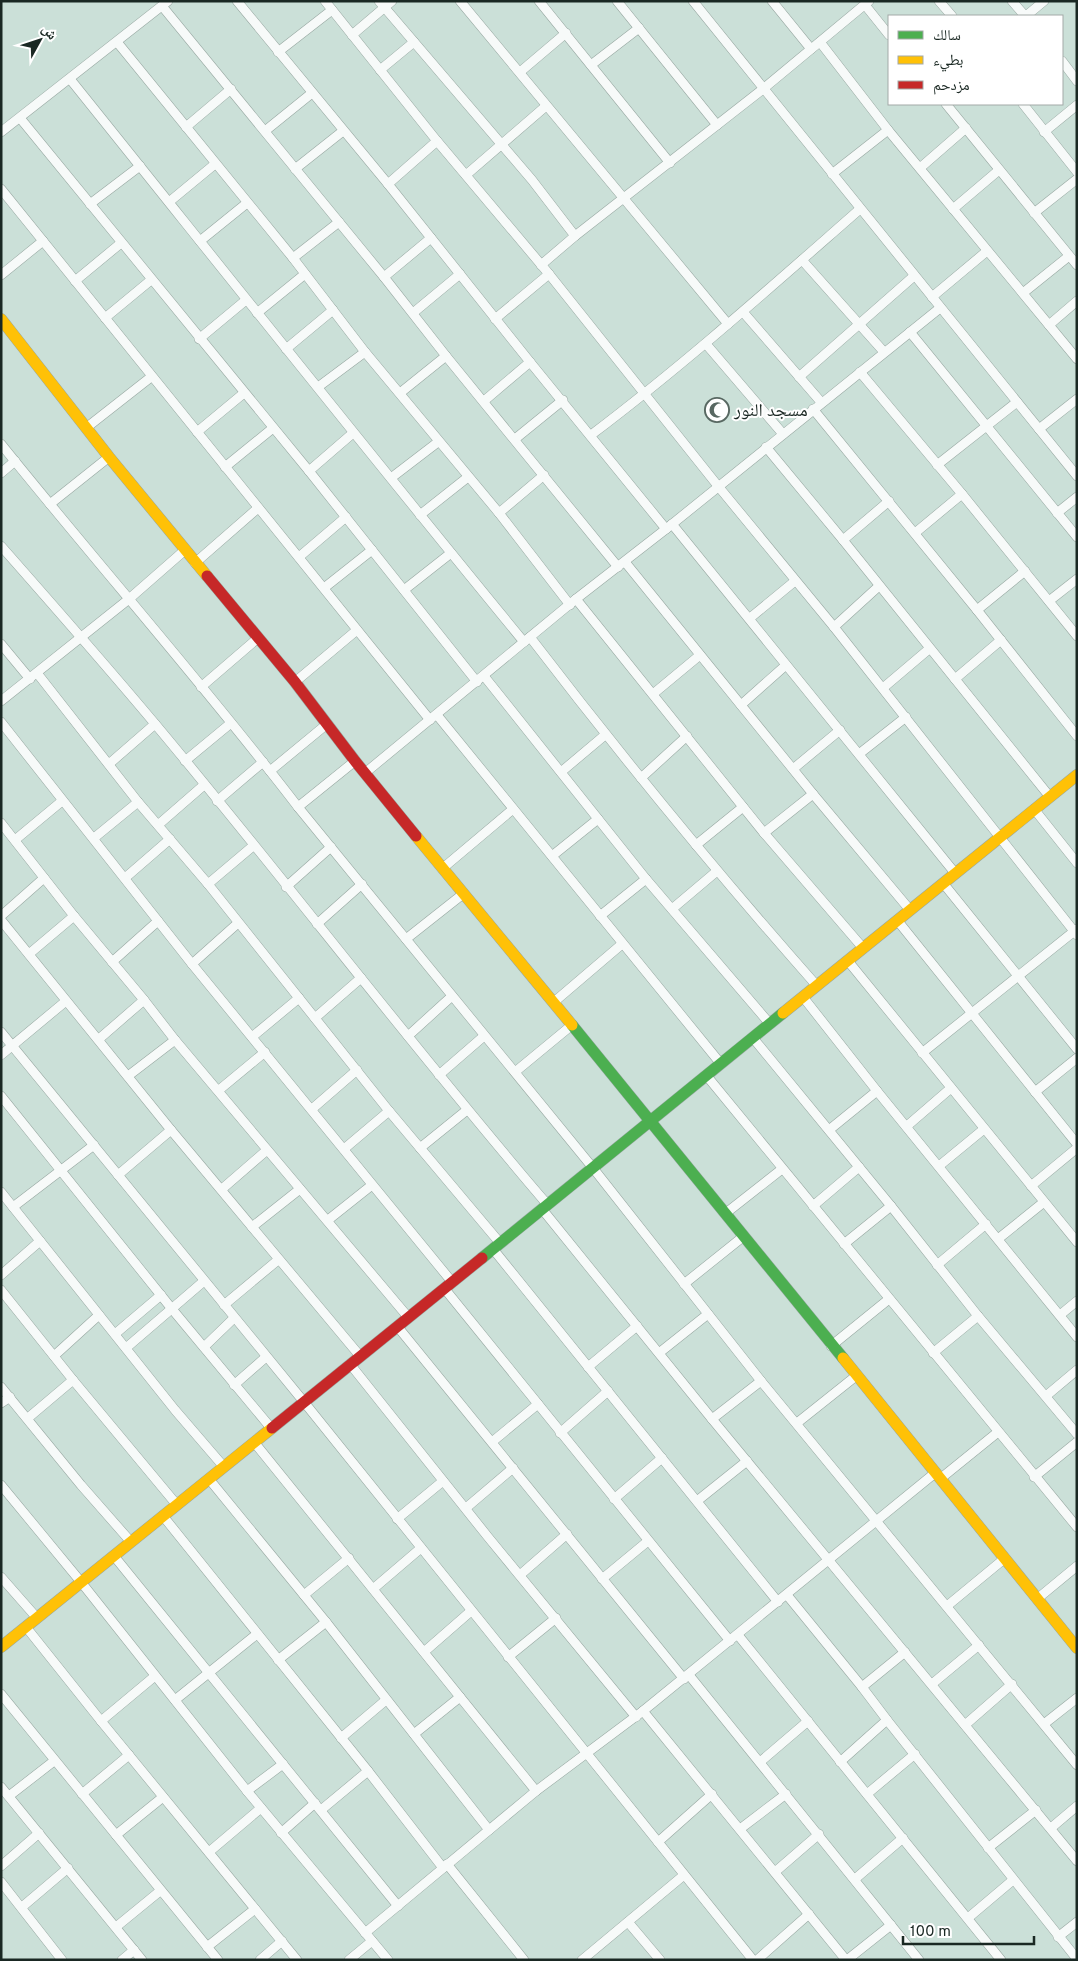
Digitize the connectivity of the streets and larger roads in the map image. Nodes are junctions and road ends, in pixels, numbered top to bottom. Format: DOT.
graph roads {
  1 [pos="237,1"];
  2 [pos="325,1"];
  3 [pos="392,1"];
  4 [pos="460,1"];
  5 [pos="539,1"];
  6 [pos="617,1"];
  7 [pos="693,1"];
  8 [pos="772,1"];
  9 [pos="852,1"];
  10 [pos="940,1"];
  11 [pos="1012,1"];
  12 [pos="1044,1"];
  13 [pos="165,4"];
  14 [pos="382,4"];
  15 [pos="864,5"];
  16 [pos="332,10"];
  17 [pos="951,15"];
  18 [pos="1024,15"];
  19 [pos="1026,15"];
  20 [pos="639,28"];
  21 [pos="566,33"];
  22 [pos="888,34"];
  23 [pos="352,35"];
  24 [pos="117,42"];
  25 [pos="414,42"];
  26 [pos="820,42"];
  27 [pos="811,49"];
  28 [pos="278,52"];
  29 [pos="1063,62"];
  30 [pos="591,65"];
  31 [pos="380,70"];
  32 [pos="520,72"];
  33 [pos="70,79"];
  34 [pos="1077,81"];
  35 [pos="230,89"];
  36 [pos="763,89"];
  37 [pos="312,93"];
  38 [pos="1077,104"];
  39 [pos="947,105"];
  40 [pos="1024,105"];
  41 [pos="546,106"];
  42 [pos="20,118"];
  43 [pos="717,125"];
  44 [pos="186,126"];
  45 [pos="966,128"];
  46 [pos="343,130"];
  47 [pos="888,130"];
  48 [pos="265,131"];
  49 [pos="1,132"];
  50 [pos="1044,132"];
  51 [pos="438,141"];
  52 [pos="500,144"];
  53 [pos="670,162"];
  54 [pos="215,164"];
  55 [pos="140,166"];
  56 [pos="295,168"];
  57 [pos="920,168"];
  58 [pos="999,170"];
  59 [pos="1077,172"];
  60 [pos="832,174"];
  61 [pos="466,175"];
  62 [pos="1077,179"];
  63 [pos="388,184"];
  64 [pos="1,189"];
  65 [pos="624,198"];
  66 [pos="170,202"];
  67 [pos="247,203"];
  68 [pos="90,204"];
  69 [pos="953,208"];
  70 [pos="860,209"];
  71 [pos="1034,213"];
  72 [pos="339,222"];
  73 [pos="575,236"];
  74 [pos="431,238"];
  75 [pos="42,241"];
  76 [pos="200,242"];
  77 [pos="120,243"];
  78 [pos="987,251"];
  79 [pos="1069,256"];
  80 [pos="293,258"];
  81 [pos="802,260"];
  82 [pos="541,265"];
  83 [pos="1077,265"];
  84 [pos="305,274"];
  85 [pos="460,274"];
  86 [pos="549,274"];
  87 [pos="1,275"];
  88 [pos="914,276"];
  89 [pos="384,277"];
  90 [pos="151,280"];
  91 [pos="75,281"];
  92 [pos="1023,293"];
  93 [pos="932,297"];
  94 [pos="246,300"];
  95 [pos="1077,301"];
  96 [pos="940,308"];
  97 [pos="333,310"];
  98 [pos="743,312"];
  99 [pos="257,313"];
  100 [pos="413,313"];
  101 [pos="105,318"];
  102 [pos="1,319"];
  103 [pos="495,319"];
  104 [pos="728,324"];
  105 [pos="860,324"];
  106 [pos="1049,325"];
  107 [pos="910,332"];
  108 [pos="199,339"];
  109 [pos="706,344"];
  110 [pos="286,349"];
  111 [pos="365,352"];
  112 [pos="884,352"];
  113 [pos="446,356"];
  114 [pos="1077,359"];
  115 [pos="530,362"];
  116 [pos="860,372"];
  117 [pos="151,377"];
  118 [pos="799,377"];
  119 [pos="318,387"];
  120 [pos="244,393"];
  121 [pos="400,393"];
  122 [pos="645,395"];
  123 [pos="1077,399"];
  124 [pos="563,400"];
  125 [pos="484,401"];
  126 [pos="821,402"];
  127 [pos="1017,402"];
  128 [pos="813,409"];
  129 [pos="985,425"];
  130 [pos="86,428"];
  131 [pos="273,428"];
  132 [pos="1038,429"];
  133 [pos="197,432"];
  134 [pos="352,433"];
  135 [pos="783,434"];
  136 [pos="592,436"];
  137 [pos="515,440"];
  138 [pos="438,442"];
  139 [pos="1,444"];
  140 [pos="766,448"];
  141 [pos="109,457"];
  142 [pos="15,461"];
  143 [pos="937,465"];
  144 [pos="225,466"];
  145 [pos="309,471"];
  146 [pos="1,473"];
  147 [pos="544,475"];
  148 [pos="1077,476"];
  149 [pos="468,477"];
  150 [pos="391,478"];
  151 [pos="718,486"];
  152 [pos="962,494"];
  153 [pos="1077,497"];
  154 [pos="888,501"];
  155 [pos="50,504"];
  156 [pos="258,508"];
  157 [pos="1057,513"];
  158 [pos="499,514"];
  159 [pos="420,515"];
  160 [pos="346,517"];
  161 [pos="669,527"];
  162 [pos="914,534"];
  163 [pos="1077,537"];
  164 [pos="843,540"];
  165 [pos="1,546"];
  166 [pos="184,550"];
  167 [pos="372,550"];
  168 [pos="451,553"];
  169 [pos="299,557"];
  170 [pos="195,563"];
  171 [pos="622,564"];
  172 [pos="1025,572"];
  173 [pos="1077,579"];
  174 [pos="795,581"];
  175 [pos="879,586"];
  176 [pos="324,588"];
  177 [pos="404,590"];
  178 [pos="129,599"];
  179 [pos="1049,601"];
  180 [pos="573,602"];
  181 [pos="977,610"];
  182 [pos="750,618"];
  183 [pos="834,627"];
  184 [pos="357,630"];
  185 [pos="1077,636"];
  186 [pos="81,638"];
  187 [pos="258,638"];
  188 [pos="527,640"];
  189 [pos="1001,640"];
  190 [pos="1,644"];
  191 [pos="930,649"];
  192 [pos="700,655"];
  193 [pos="786,665"];
  194 [pos="33,676"];
  195 [pos="481,679"];
  196 [pos="955,679"];
  197 [pos="294,682"];
  198 [pos="201,687"];
  199 [pos="883,688"];
  200 [pos="653,694"];
  201 [pos="1,701"];
  202 [pos="741,705"];
  203 [pos="906,717"];
  204 [pos="433,718"];
  205 [pos="1,722"];
  206 [pos="231,723"];
  207 [pos="155,724"];
  208 [pos="327,724"];
  209 [pos="840,730"];
  210 [pos="605,735"];
  211 [pos="687,736"];
  212 [pos="1077,736"];
  213 [pos="859,754"];
  214 [pos="185,761"];
  215 [pos="355,761"];
  216 [pos="263,762"];
  217 [pos="109,764"];
  218 [pos="793,769"];
  219 [pos="270,771"];
  220 [pos="561,772"];
  221 [pos="365,773"];
  222 [pos="1077,775"];
  223 [pos="642,778"];
  224 [pos="204,785"];
  225 [pos="813,794"];
  226 [pos="1050,797"];
  227 [pos="62,801"];
  228 [pos="216,801"];
  229 [pos="138,802"];
  230 [pos="298,807"];
  231 [pos="743,807"];
  232 [pos="513,809"];
  233 [pos="1034,809"];
  234 [pos="598,819"];
  235 [pos="1,823"];
  236 [pos="158,825"];
  237 [pos="764,833"];
  238 [pos="1000,837"];
  239 [pos="94,838"];
  240 [pos="170,839"];
  241 [pos="15,840"];
  242 [pos="696,844"];
  243 [pos="253,846"];
  244 [pos="331,847"];
  245 [pos="552,856"];
  246 [pos="1077,863"];
  247 [pos="443,868"];
  248 [pos="717,871"];
  249 [pos="955,874"];
  250 [pos="44,878"];
  251 [pos="126,878"];
  252 [pos="646,879"];
  253 [pos="943,883"];
  254 [pos="208,884"];
  255 [pos="362,884"];
  256 [pos="286,886"];
  257 [pos="464,894"];
  258 [pos="672,909"];
  259 [pos="910,910"];
  260 [pos="1,916"];
  261 [pos="74,916"];
  262 [pos="600,916"];
  263 [pos="1,920"];
  264 [pos="897,920"];
  265 [pos="158,921"];
  266 [pos="238,923"];
  267 [pos="317,924"];
  268 [pos="1076,932"];
  269 [pos="406,939"];
  270 [pos="622,944"];
  271 [pos="863,948"];
  272 [pos="30,954"];
  273 [pos="848,961"];
  274 [pos="112,962"];
  275 [pos="192,964"];
  276 [pos="1017,977"];
  277 [pos="361,978"];
  278 [pos="817,986"];
  279 [pos="452,996"];
  280 [pos="804,997"];
  281 [pos="299,998"];
  282 [pos="66,1000"];
  283 [pos="144,1000"];
  284 [pos="554,1002"];
  285 [pos="970,1014"];
  286 [pos="315,1018"];
  287 [pos="770,1024"];
  288 [pos="572,1026"];
  289 [pos="1,1032"];
  290 [pos="252,1036"];
  291 [pos="408,1036"];
  292 [pos="484,1036"];
  293 [pos="753,1038"];
  294 [pos="99,1040"];
  295 [pos="175,1040"];
  296 [pos="12,1045"];
  297 [pos="1077,1049"];
  298 [pos="265,1052"];
  299 [pos="922,1053"];
  300 [pos="1,1055"];
  301 [pos="1077,1058"];
  302 [pos="720,1064"];
  303 [pos="357,1070"];
  304 [pos="514,1072"];
  305 [pos="439,1075"];
  306 [pos="706,1075"];
  307 [pos="128,1076"];
  308 [pos="951,1088"];
  309 [pos="219,1090"];
  310 [pos="877,1091"];
  311 [pos="1035,1092"];
  312 [pos="1,1096"];
  313 [pos="312,1109"];
  314 [pos="467,1110"];
  315 [pos="389,1111"];
  316 [pos="651,1120"];
  317 [pos="907,1126"];
  318 [pos="984,1129"];
  319 [pos="171,1130"];
  320 [pos="829,1130"];
  321 [pos="1077,1144"];
  322 [pos="94,1145"];
  323 [pos="344,1148"];
  324 [pos="420,1148"];
  325 [pos="1077,1148"];
  326 [pos="267,1150"];
  327 [pos="939,1166"];
  328 [pos="859,1167"];
  329 [pos="593,1168"];
  330 [pos="782,1169"];
  331 [pos="61,1170"];
  332 [pos="118,1175"];
  333 [pos="372,1185"];
  334 [pos="1031,1186"];
  335 [pos="300,1189"];
  336 [pos="222,1190"];
  337 [pos="1,1192"];
  338 [pos="1044,1202"];
  339 [pos="813,1206"];
  340 [pos="891,1206"];
  341 [pos="13,1207"];
  342 [pos="544,1207"];
  343 [pos="726,1212"];
  344 [pos="328,1220"];
  345 [pos="986,1224"];
  346 [pos="252,1227"];
  347 [pos="744,1236"];
  348 [pos="998,1239"];
  349 [pos="40,1241"];
  350 [pos="1077,1242"];
  351 [pos="844,1244"];
  352 [pos="496,1246"];
  353 [pos="278,1260"];
  354 [pos="937,1265"];
  355 [pos="1,1275"];
  356 [pos="204,1281"];
  357 [pos="684,1284"];
  358 [pos="448,1285"];
  359 [pos="1,1290"];
  360 [pos="161,1295"];
  361 [pos="889,1299"];
  362 [pos="1077,1301"];
  363 [pos="224,1305"];
  364 [pos="172,1309"];
  365 [pos="708,1314"];
  366 [pos="99,1315"];
  367 [pos="1060,1315"];
  368 [pos="978,1316"];
  369 [pos="234,1318"];
  370 [pos="408,1318"];
  371 [pos="397,1326"];
  372 [pos="638,1326"];
  373 [pos="115,1334"];
  374 [pos="1077,1337"];
  375 [pos="831,1346"];
  376 [pos="204,1347"];
  377 [pos="126,1348"];
  378 [pos="933,1353"];
  379 [pos="659,1354"];
  380 [pos="54,1356"];
  381 [pos="360,1356"];
  382 [pos="266,1357"];
  383 [pos="350,1364"];
  384 [pos="588,1367"];
  385 [pos="1077,1370"];
  386 [pos="856,1376"];
  387 [pos="72,1380"];
  388 [pos="762,1381"];
  389 [pos="234,1385"];
  390 [pos="1,1387"];
  391 [pos="608,1391"];
  392 [pos="1046,1396"];
  393 [pos="10,1397"];
  394 [pos="304,1402"];
  395 [pos="1,1404"];
  396 [pos="538,1404"];
  397 [pos="28,1418"];
  398 [pos="712,1419"];
  399 [pos="797,1423"];
  400 [pos="272,1428"];
  401 [pos="1076,1431"];
  402 [pos="998,1432"];
  403 [pos="560,1433"];
  404 [pos="254,1442"];
  405 [pos="492,1442"];
  406 [pos="1077,1442"];
  407 [pos="662,1458"];
  408 [pos="747,1461"];
  409 [pos="224,1467"];
  410 [pos="513,1468"];
  411 [pos="938,1476"];
  412 [pos="1034,1477"];
  413 [pos="209,1478"];
  414 [pos="443,1481"];
  415 [pos="1,1485"];
  416 [pos="614,1499"];
  417 [pos="697,1502"];
  418 [pos="177,1505"];
  419 [pos="466,1508"];
  420 [pos="1077,1510"];
  421 [pos="163,1516"];
  422 [pos="1068,1517"];
  423 [pos="398,1519"];
  424 [pos="878,1521"];
  425 [pos="1077,1527"];
  426 [pos="567,1534"];
  427 [pos="648,1540"];
  428 [pos="131,1542"];
  429 [pos="421,1548"];
  430 [pos="114,1556"];
  431 [pos="349,1558"];
  432 [pos="1004,1559"];
  433 [pos="828,1561"];
  434 [pos="1077,1566"];
  435 [pos="520,1575"];
  436 [pos="1,1577"];
  437 [pos="602,1578"];
  438 [pos="82,1582"];
  439 [pos="374,1589"];
  440 [pos="304,1595"];
  441 [pos="786,1595"];
  442 [pos="1037,1600"];
  443 [pos="778,1602"];
  444 [pos="947,1606"];
  445 [pos="471,1611"];
  446 [pos="37,1618"];
  447 [pos="556,1618"];
  448 [pos="326,1622"];
  449 [pos="26,1627"];
  450 [pos="257,1634"];
  451 [pos="738,1635"];
  452 [pos="730,1641"];
  453 [pos="979,1644"];
  454 [pos="1,1647"];
  455 [pos="1077,1648"];
  456 [pos="424,1652"];
  457 [pos="905,1652"];
  458 [pos="508,1657"];
  459 [pos="278,1660"];
  460 [pos="209,1673"];
  461 [pos="155,1676"];
  462 [pos="687,1677"];
  463 [pos="932,1684"];
  464 [pos="1012,1684"];
  465 [pos="862,1687"];
  466 [pos="1,1694"];
  467 [pos="460,1697"];
  468 [pos="1077,1698"];
  469 [pos="175,1700"];
  470 [pos="386,1700"];
  471 [pos="640,1714"];
  472 [pos="887,1720"];
  473 [pos="101,1721"];
  474 [pos="808,1721"];
  475 [pos="1044,1724"];
  476 [pos="965,1725"];
  477 [pos="414,1734"];
  478 [pos="341,1738"];
  479 [pos="586,1754"];
  480 [pos="915,1754"];
  481 [pos="129,1755"];
  482 [pos="54,1760"];
  483 [pos="760,1762"];
  484 [pos="840,1762"];
  485 [pos="283,1764"];
  486 [pos="1077,1764"];
  487 [pos="368,1772"];
  488 [pos="1,1787"];
  489 [pos="536,1791"];
  490 [pos="247,1792"];
  491 [pos="82,1794"];
  492 [pos="712,1794"];
  493 [pos="786,1794"];
  494 [pos="867,1794"];
  495 [pos="8,1796"];
  496 [pos="163,1797"];
  497 [pos="318,1806"];
  498 [pos="1077,1806"];
  499 [pos="261,1808"];
  500 [pos="1036,1810"];
  501 [pos="1050,1828"];
  502 [pos="740,1829"];
  503 [pos="489,1830"];
  504 [pos="281,1832"];
  505 [pos="40,1833"];
  506 [pos="819,1834"];
  507 [pos="116,1835"];
  508 [pos="903,1838"];
  509 [pos="658,1842"];
  510 [pos="988,1848"];
  511 [pos="210,1852"];
  512 [pos="1077,1861"];
  513 [pos="1,1866"];
  514 [pos="445,1866"];
  515 [pos="68,1868"];
  516 [pos="775,1872"];
  517 [pos="684,1875"];
  518 [pos="855,1879"];
  519 [pos="1013,1880"];
  520 [pos="1,1882"];
  521 [pos="160,1891"];
  522 [pos="398,1906"];
  523 [pos="22,1907"];
  524 [pos="255,1908"];
  525 [pos="809,1914"];
  526 [pos="968,1918"];
  527 [pos="628,1922"];
  528 [pos="1077,1922"];
  529 [pos="891,1925"];
  530 [pos="116,1927"];
  531 [pos="365,1933"];
  532 [pos="1058,1937"];
  533 [pos="282,1941"];
  534 [pos="372,1941"];
  535 [pos="207,1947"];
  536 [pos="134,1950"];
  537 [pos="1077,1959"];
  538 [pos="62,1960"];
  539 [pos="122,1960"];
  540 [pos="142,1960"];
  541 [pos="218,1960"];
  542 [pos="260,1960"];
  543 [pos="297,1960"];
  544 [pos="349,1960"];
  545 [pos="388,1960"];
  546 [pos="524,1960"];
  547 [pos="582,1960"];
  548 [pos="660,1960"];
  549 [pos="755,1960"];
  550 [pos="847,1960"];
  551 [pos="919,1960"];
  552 [pos="1001,1960"];
  1 -- 28 [label="street"];
  2 -- 16 [label="street"];
  3 -- 14 [label="street"];
  4 -- 32 [label="street"];
  5 -- 21 [label="street"];
  6 -- 20 [label="street"];
  7 -- 36 [label="street"];
  8 -- 27 [label="street"];
  9 -- 15 [label="street"];
  10 -- 17 [label="street"];
  11 -- 18 [label="street"];
  12 -- 19 [label="street"];
  13 -- 24 [label="street"];
  13 -- 35 [label="street"];
  14 -- 23 [label="street"];
  14 -- 25 [label="street"];
  15 -- 22 [label="street"];
  15 -- 26 [label="street"];
  16 -- 23 [label="street"];
  16 -- 28 [label="street"];
  20 -- 30 [label="street"];
  20 -- 43 [label="street"];
  21 -- 30 [label="street"];
  21 -- 32 [label="street"];
  23 -- 31 [label="street"];
  24 -- 33 [label="street"];
  24 -- 44 [label="street"];
  25 -- 31 [label="street"];
  25 -- 52 [label="street"];
  26 -- 27 [label="street"];
  26 -- 47 [label="street"];
  27 -- 36 [label="street"];
  28 -- 37 [label="street"];
  29 -- 34 [label="street"];
  30 -- 53 [label="street"];
  31 -- 51 [label="street"];
  32 -- 41 [label="street"];
  33 -- 42 [label="street"];
  33 -- 55 [label="street"];
  35 -- 44 [label="street"];
  35 -- 48 [label="street"];
  36 -- 43 [label="street"];
  36 -- 60 [label="street"];
  37 -- 46 [label="street"];
  37 -- 48 [label="street"];
  38 -- 50 [label="street"];
  39 -- 45 [label="street"];
  40 -- 50 [label="street"];
  41 -- 52 [label="street"];
  41 -- 65 [label="street"];
  42 -- 49 [label="street"];
  42 -- 68 [label="street"];
  43 -- 53 [label="street"];
  44 -- 54 [label="street"];
  45 -- 57 [label="street"];
  45 -- 58 [label="street"];
  46 -- 56 [label="street"];
  46 -- 63 [label="street"];
  47 -- 57 [label="street"];
  47 -- 60 [label="street"];
  48 -- 56 [label="street"];
  50 -- 59 [label="street"];
  51 -- 61 [label="street"];
  51 -- 63 [label="street"];
  52 -- 61 [label="street"];
  52 -- 73 [label="street"];
  53 -- 65 [label="street"];
  54 -- 66 [label="street"];
  54 -- 67 [label="street"];
  55 -- 66 [label="street"];
  55 -- 68 [label="street"];
  56 -- 72 [label="street"];
  57 -- 69 [label="street"];
  58 -- 69 [label="street"];
  58 -- 71 [label="street"];
  60 -- 70 [label="street"];
  61 -- 82 [label="street"];
  62 -- 71 [label="street"];
  63 -- 74 [label="street"];
  64 -- 75 [label="street"];
  65 -- 73 [label="street"];
  65 -- 104 [label="street"];
  66 -- 76 [label="street"];
  67 -- 76 [label="street"];
  67 -- 80 [label="street"];
  68 -- 77 [label="street"];
  69 -- 78 [label="street"];
  70 -- 81 [label="street"];
  70 -- 88 [label="street"];
  71 -- 79 [label="street"];
  72 -- 80 [label="street"];
  72 -- 89 [label="street"];
  73 -- 82 [label="street"];
  74 -- 85 [label="street"];
  74 -- 89 [label="street"];
  75 -- 87 [label="street"];
  75 -- 91 [label="street"];
  76 -- 94 [label="street"];
  77 -- 90 [label="street"];
  77 -- 91 [label="street"];
  78 -- 92 [label="street"];
  78 -- 93 [label="street"];
  79 -- 83 [label="street"];
  79 -- 92 [label="street"];
  80 -- 84 [label="street"];
  81 -- 98 [label="street"];
  81 -- 105 [label="street"];
  82 -- 86 [label="street"];
  84 -- 97 [label="street"];
  84 -- 99 [label="street"];
  85 -- 100 [label="street"];
  85 -- 103 [label="street"];
  86 -- 103 [label="street"];
  86 -- 122 [label="street"];
  88 -- 93 [label="street"];
  88 -- 105 [label="street"];
  89 -- 100 [label="street"];
  90 -- 101 [label="street"];
  90 -- 108 [label="street"];
  91 -- 101 [label="street"];
  92 -- 106 [label="street"];
  93 -- 96 [label="street"];
  94 -- 99 [label="street"];
  94 -- 108 [label="street"];
  95 -- 106 [label="street"];
  96 -- 107 [label="street"];
  96 -- 127 [label="street"];
  97 -- 110 [label="street"];
  97 -- 111 [label="street"];
  98 -- 104 [label="street"];
  98 -- 118 [label="street"];
  99 -- 110 [label="street"];
  100 -- 113 [label="street"];
  101 -- 117 [label="street"];
  102 -- 130 [label="street"];
  103 -- 115 [label="street"];
  104 -- 109 [label="street"];
  105 -- 112 [label="street"];
  105 -- 118 [label="street"];
  106 -- 114 [label="street"];
  107 -- 112 [label="street"];
  107 -- 129 [label="street"];
  108 -- 120 [label="street"];
  109 -- 122 [label="street"];
  109 -- 135 [label="street"];
  110 -- 119 [label="street"];
  111 -- 119 [label="street"];
  111 -- 121 [label="street"];
  112 -- 116 [label="street"];
  113 -- 121 [label="street"];
  113 -- 125 [label="street"];
  115 -- 124 [label="street"];
  115 -- 125 [label="street"];
  116 -- 126 [label="street"];
  116 -- 143 [label="street"];
  117 -- 130 [label="street"];
  117 -- 133 [label="street"];
  118 -- 126 [label="street"];
  119 -- 134 [label="street"];
  120 -- 131 [label="street"];
  120 -- 133 [label="street"];
  121 -- 138 [label="street"];
  122 -- 136 [label="street"];
  122 -- 151 [label="street"];
  123 -- 132 [label="street"];
  124 -- 136 [label="street"];
  124 -- 137 [label="street"];
  125 -- 137 [label="street"];
  126 -- 128 [label="street"];
  127 -- 129 [label="street"];
  127 -- 132 [label="street"];
  128 -- 135 [label="street"];
  128 -- 154 [label="street"];
  129 -- 143 [label="street"];
  129 -- 157 [label="street"];
  130 -- 141 [label="street"];
  131 -- 144 [label="street"];
  131 -- 145 [label="street"];
  132 -- 148 [label="street"];
  133 -- 144 [label="street"];
  134 -- 145 [label="street"];
  134 -- 150 [label="street"];
  135 -- 140 [label="street"];
  136 -- 161 [label="street"];
  137 -- 147 [label="street"];
  138 -- 149 [label="street"];
  138 -- 150 [label="street"];
  139 -- 142 [label="street"];
  140 -- 151 [label="street"];
  140 -- 164 [label="street"];
  141 -- 155 [label="street"];
  141 -- 166 [label="street"];
  142 -- 146 [label="street"];
  142 -- 155 [label="street"];
  143 -- 152 [label="street"];
  144 -- 156 [label="street"];
  145 -- 160 [label="street"];
  147 -- 158 [label="street"];
  147 -- 171 [label="street"];
  149 -- 158 [label="street"];
  149 -- 159 [label="street"];
  150 -- 159 [label="street"];
  151 -- 161 [label="street"];
  151 -- 174 [label="street"];
  152 -- 162 [label="street"];
  152 -- 172 [label="street"];
  153 -- 157 [label="street"];
  154 -- 162 [label="street"];
  154 -- 164 [label="street"];
  155 -- 178 [label="street"];
  156 -- 169 [label="street"];
  156 -- 170 [label="street"];
  157 -- 163 [label="street"];
  158 -- 180 [label="street"];
  159 -- 168 [label="street"];
  160 -- 167 [label="street"];
  160 -- 169 [label="street"];
  161 -- 171 [label="street"];
  161 -- 182 [label="street"];
  162 -- 181 [label="street"];
  164 -- 175 [label="street"];
  165 -- 186 [label="street"];
  166 -- 170 [label="street"];
  166 -- 178 [label="street"];
  167 -- 176 [label="street"];
  167 -- 177 [label="street"];
  168 -- 177 [label="street"];
  168 -- 188 [label="street"];
  169 -- 176 [label="street"];
  170 -- 187 [label="street"];
  171 -- 180 [label="street"];
  171 -- 192 [label="street"];
  172 -- 179 [label="street"];
  172 -- 181 [label="street"];
  173 -- 179 [label="street"];
  174 -- 182 [label="street"];
  174 -- 183 [label="street"];
  175 -- 183 [label="street"];
  175 -- 191 [label="street"];
  176 -- 184 [label="street"];
  177 -- 195 [label="street"];
  178 -- 186 [label="street"];
  178 -- 198 [label="street"];
  179 -- 185 [label="street"];
  180 -- 188 [label="street"];
  180 -- 200 [label="street"];
  181 -- 189 [label="street"];
  182 -- 193 [label="street"];
  183 -- 199 [label="street"];
  184 -- 197 [label="street"];
  184 -- 204 [label="street"];
  186 -- 194 [label="street"];
  186 -- 207 [label="street"];
  187 -- 197 [label="street"];
  187 -- 198 [label="street"];
  188 -- 195 [label="street"];
  188 -- 210 [label="street"];
  189 -- 196 [label="street"];
  189 -- 212 [label="street"];
  190 -- 194 [label="street"];
  191 -- 196 [label="street"];
  191 -- 199 [label="street"];
  192 -- 200 [label="street"];
  192 -- 202 [label="street"];
  193 -- 202 [label="street"];
  193 -- 209 [label="street"];
  194 -- 201 [label="street"];
  194 -- 217 [label="street"];
  195 -- 204 [label="street"];
  195 -- 220 [label="street"];
  196 -- 226 [label="street"];
  197 -- 208 [label="street"];
  198 -- 206 [label="street"];
  199 -- 203 [label="street"];
  200 -- 211 [label="street"];
  202 -- 218 [label="street"];
  203 -- 213 [label="street"];
  203 -- 238 [label="street"];
  204 -- 221 [label="street"];
  204 -- 232 [label="street"];
  205 -- 227 [label="street"];
  206 -- 214 [label="street"];
  206 -- 216 [label="street"];
  207 -- 214 [label="street"];
  207 -- 217 [label="street"];
  208 -- 215 [label="street"];
  208 -- 219 [label="street"];
  209 -- 213 [label="street"];
  209 -- 218 [label="street"];
  210 -- 220 [label="street"];
  210 -- 223 [label="street"];
  211 -- 223 [label="street"];
  211 -- 231 [label="street"];
  213 -- 249 [label="street"];
  214 -- 224 [label="street"];
  215 -- 221 [label="street"];
  215 -- 230 [label="street"];
  216 -- 219 [label="street"];
  216 -- 228 [label="street"];
  217 -- 229 [label="street"];
  218 -- 225 [label="street"];
  219 -- 230 [label="street"];
  220 -- 234 [label="street"];
  221 -- 247 [label="street"];
  222 -- 226 [label="street"];
  223 -- 242 [label="street"];
  224 -- 228 [label="street"];
  224 -- 236 [label="street"];
  225 -- 237 [label="street"];
  225 -- 259 [label="street"];
  226 -- 233 [label="street"];
  227 -- 239 [label="street"];
  227 -- 241 [label="street"];
  228 -- 243 [label="street"];
  229 -- 236 [label="street"];
  229 -- 239 [label="street"];
  230 -- 244 [label="street"];
  231 -- 237 [label="street"];
  231 -- 242 [label="street"];
  232 -- 245 [label="street"];
  232 -- 247 [label="street"];
  233 -- 238 [label="street"];
  233 -- 246 [label="street"];
  234 -- 245 [label="street"];
  234 -- 252 [label="street"];
  235 -- 241 [label="street"];
  236 -- 240 [label="street"];
  237 -- 271 [label="street"];
  238 -- 249 [label="street"];
  238 -- 268 [label="street"];
  239 -- 251 [label="street"];
  240 -- 251 [label="street"];
  240 -- 254 [label="street"];
  241 -- 250 [label="street"];
  242 -- 248 [label="street"];
  243 -- 254 [label="street"];
  243 -- 256 [label="street"];
  244 -- 255 [label="street"];
  244 -- 256 [label="street"];
  245 -- 262 [label="street"];
  247 -- 257 [label="street"];
  248 -- 258 [label="street"];
  248 -- 278 [label="street"];
  249 -- 253 [label="street"];
  250 -- 260 [label="street"];
  250 -- 261 [label="street"];
  251 -- 265 [label="street"];
  252 -- 258 [label="street"];
  252 -- 262 [label="street"];
  253 -- 259 [label="street"];
  253 -- 276 [label="street"];
  254 -- 266 [label="street"];
  255 -- 267 [label="street"];
  255 -- 269 [label="street"];
  256 -- 267 [label="street"];
  257 -- 269 [label="street"];
  257 -- 284 [label="street"];
  258 -- 287 [label="street"];
  259 -- 264 [label="street"];
  261 -- 272 [label="street"];
  261 -- 274 [label="street"];
  262 -- 270 [label="street"];
  263 -- 272 [label="street"];
  264 -- 271 [label="street"];
  264 -- 285 [label="street"];
  265 -- 274 [label="street"];
  265 -- 275 [label="street"];
  266 -- 275 [label="street"];
  266 -- 281 [label="street"];
  267 -- 277 [label="street"];
  268 -- 276 [label="street"];
  269 -- 279 [label="street"];
  270 -- 284 [label="street"];
  270 -- 302 [label="street"];
  271 -- 273 [label="street"];
  272 -- 282 [label="street"];
  273 -- 278 [label="street"];
  273 -- 299 [label="street"];
  274 -- 283 [label="street"];
  275 -- 290 [label="street"];
  276 -- 285 [label="street"];
  276 -- 297 [label="street"];
  277 -- 286 [label="street"];
  277 -- 291 [label="street"];
  278 -- 280 [label="street"];
  279 -- 291 [label="street"];
  279 -- 292 [label="street"];
  280 -- 287 [label="street"];
  280 -- 310 [label="street"];
  281 -- 286 [label="street"];
  281 -- 290 [label="street"];
  282 -- 294 [label="street"];
  282 -- 296 [label="street"];
  283 -- 294 [label="street"];
  283 -- 295 [label="street"];
  284 -- 288 [label="street"];
  285 -- 299 [label="street"];
  285 -- 311 [label="street"];
  286 -- 303 [label="street"];
  287 -- 293 [label="street"];
  288 -- 304 [label="street"];
  288 -- 316 [label="street"];
  289 -- 296 [label="street"];
  290 -- 298 [label="street"];
  291 -- 305 [label="street"];
  292 -- 304 [label="street"];
  292 -- 305 [label="street"];
  293 -- 302 [label="street"];
  293 -- 320 [label="street"];
  294 -- 307 [label="street"];
  295 -- 307 [label="street"];
  295 -- 309 [label="street"];
  296 -- 300 [label="street"];
  296 -- 322 [label="street"];
  298 -- 309 [label="street"];
  298 -- 313 [label="street"];
  299 -- 308 [label="street"];
  301 -- 311 [label="street"];
  302 -- 306 [label="street"];
  303 -- 313 [label="street"];
  303 -- 315 [label="street"];
  304 -- 329 [label="street"];
  305 -- 314 [label="street"];
  306 -- 316 [label="street"];
  306 -- 330 [label="street"];
  307 -- 319 [label="street"];
  308 -- 317 [label="street"];
  308 -- 318 [label="street"];
  309 -- 326 [label="street"];
  310 -- 317 [label="street"];
  310 -- 320 [label="street"];
  311 -- 321 [label="street"];
  312 -- 331 [label="street"];
  313 -- 323 [label="street"];
  314 -- 324 [label="street"];
  314 -- 342 [label="street"];
  315 -- 323 [label="street"];
  315 -- 324 [label="street"];
  316 -- 329 [label="street"];
  316 -- 343 [label="street"];
  317 -- 327 [label="street"];
  318 -- 327 [label="street"];
  318 -- 334 [label="street"];
  319 -- 332 [label="street"];
  319 -- 336 [label="street"];
  320 -- 328 [label="street"];
  322 -- 331 [label="street"];
  322 -- 332 [label="street"];
  323 -- 333 [label="street"];
  324 -- 352 [label="street"];
  325 -- 334 [label="street"];
  326 -- 335 [label="street"];
  326 -- 336 [label="street"];
  327 -- 345 [label="street"];
  328 -- 339 [label="street"];
  328 -- 340 [label="street"];
  329 -- 342 [label="street"];
  329 -- 357 [label="street"];
  330 -- 339 [label="street"];
  330 -- 343 [label="street"];
  331 -- 341 [label="street"];
  331 -- 360 [label="street"];
  332 -- 356 [label="street"];
  333 -- 344 [label="street"];
  333 -- 358 [label="street"];
  334 -- 338 [label="street"];
  335 -- 344 [label="street"];
  335 -- 346 [label="street"];
  336 -- 346 [label="street"];
  337 -- 341 [label="street"];
  338 -- 348 [label="street"];
  338 -- 350 [label="street"];
  339 -- 351 [label="street"];
  340 -- 351 [label="street"];
  340 -- 354 [label="street"];
  341 -- 349 [label="street"];
  342 -- 352 [label="street"];
  342 -- 372 [label="street"];
  343 -- 347 [label="street"];
  344 -- 370 [label="street"];
  345 -- 348 [label="street"];
  345 -- 354 [label="street"];
  346 -- 353 [label="street"];
  347 -- 357 [label="street"];
  347 -- 375 [label="street"];
  348 -- 367 [label="street"];
  349 -- 355 [label="street"];
  349 -- 366 [label="street"];
  351 -- 361 [label="street"];
  352 -- 358 [label="street"];
  352 -- 384 [label="street"];
  353 -- 363 [label="street"];
  353 -- 381 [label="street"];
  354 -- 368 [label="street"];
  356 -- 363 [label="street"];
  356 -- 364 [label="street"];
  357 -- 365 [label="street"];
  358 -- 370 [label="street"];
  358 -- 396 [label="street"];
  359 -- 380 [label="street"];
  360 -- 364 [label="street"];
  360 -- 373 [label="street"];
  361 -- 375 [label="street"];
  361 -- 378 [label="street"];
  362 -- 367 [label="street"];
  363 -- 369 [label="street"];
  364 -- 376 [label="street"];
  364 -- 377 [label="street"];
  365 -- 379 [label="street"];
  365 -- 388 [label="street"];
  366 -- 373 [label="street"];
  366 -- 380 [label="street"];
  367 -- 374 [label="street"];
  368 -- 378 [label="street"];
  368 -- 392 [label="street"];
  369 -- 376 [label="street"];
  369 -- 382 [label="street"];
  370 -- 371 [label="street"];
  371 -- 381 [label="street"];
  371 -- 405 [label="street"];
  372 -- 379 [label="street"];
  372 -- 384 [label="street"];
  373 -- 377 [label="street"];
  375 -- 386 [label="street"];
  376 -- 389 [label="street"];
  377 -- 409 [label="street"];
  378 -- 402 [label="street"];
  379 -- 398 [label="street"];
  380 -- 387 [label="street"];
  381 -- 383 [label="street"];
  382 -- 389 [label="street"];
  382 -- 394 [label="street"];
  383 -- 394 [label="street"];
  383 -- 414 [label="street"];
  384 -- 391 [label="street"];
  385 -- 392 [label="street"];
  386 -- 399 [label="street"];
  386 -- 411 [label="street"];
  387 -- 397 [label="street"];
  387 -- 418 [label="street"];
  388 -- 398 [label="street"];
  388 -- 399 [label="street"];
  389 -- 400 [label="street"];
  390 -- 393 [label="street"];
  391 -- 403 [label="street"];
  391 -- 407 [label="street"];
  392 -- 401 [label="street"];
  393 -- 395 [label="street"];
  393 -- 397 [label="street"];
  394 -- 400 [label="street"];
  394 -- 423 [label="street"];
  396 -- 403 [label="street"];
  396 -- 405 [label="street"];
  397 -- 428 [label="street"];
  398 -- 408 [label="street"];
  399 -- 424 [label="street"];
  400 -- 404 [label="street"];
  402 -- 411 [label="street"];
  402 -- 412 [label="street"];
  403 -- 416 [label="street"];
  404 -- 409 [label="street"];
  404 -- 431 [label="street"];
  405 -- 410 [label="street"];
  406 -- 412 [label="street"];
  407 -- 416 [label="street"];
  407 -- 417 [label="street"];
  408 -- 417 [label="street"];
  408 -- 433 [label="street"];
  409 -- 413 [label="street"];
  410 -- 419 [label="street"];
  410 -- 426 [label="street"];
  411 -- 424 [label="street"];
  411 -- 432 [label="street"];
  412 -- 422 [label="street"];
  413 -- 418 [label="street"];
  413 -- 440 [label="street"];
  414 -- 419 [label="street"];
  414 -- 423 [label="street"];
  415 -- 438 [label="street"];
  416 -- 427 [label="street"];
  417 -- 443 [label="street"];
  418 -- 421 [label="street"];
  419 -- 435 [label="street"];
  420 -- 422 [label="street"];
  421 -- 428 [label="street"];
  421 -- 450 [label="street"];
  422 -- 425 [label="street"];
  423 -- 429 [label="street"];
  424 -- 433 [label="street"];
  424 -- 444 [label="street"];
  426 -- 435 [label="street"];
  426 -- 437 [label="street"];
  427 -- 437 [label="street"];
  427 -- 452 [label="street"];
  428 -- 430 [label="street"];
  429 -- 439 [label="street"];
  429 -- 445 [label="street"];
  430 -- 438 [label="street"];
  430 -- 460 [label="street"];
  431 -- 439 [label="street"];
  431 -- 440 [label="street"];
  432 -- 442 [label="street"];
  432 -- 444 [label="street"];
  433 -- 441 [label="street"];
  433 -- 457 [label="street"];
  434 -- 442 [label="street"];
  435 -- 447 [label="street"];
  436 -- 446 [label="street"];
  437 -- 462 [label="street"];
  438 -- 446 [label="street"];
  438 -- 461 [label="street"];
  439 -- 456 [label="street"];
  440 -- 448 [label="street"];
  441 -- 443 [label="street"];
  441 -- 465 [label="street"];
  442 -- 455 [label="street"];
  443 -- 451 [label="street"];
  444 -- 453 [label="street"];
  445 -- 456 [label="street"];
  445 -- 458 [label="street"];
  446 -- 449 [label="street"];
  447 -- 458 [label="street"];
  447 -- 471 [label="street"];
  448 -- 459 [label="street"];
  448 -- 470 [label="street"];
  449 -- 454 [label="street"];
  449 -- 473 [label="street"];
  450 -- 459 [label="street"];
  450 -- 460 [label="street"];
  451 -- 452 [label="street"];
  451 -- 474 [label="street"];
  452 -- 462 [label="street"];
  453 -- 463 [label="street"];
  453 -- 464 [label="street"];
  456 -- 467 [label="street"];
  457 -- 463 [label="street"];
  457 -- 465 [label="street"];
  458 -- 479 [label="street"];
  459 -- 478 [label="street"];
  460 -- 469 [label="street"];
  460 -- 485 [label="street"];
  461 -- 469 [label="street"];
  461 -- 473 [label="street"];
  462 -- 471 [label="street"];
  462 -- 483 [label="street"];
  463 -- 476 [label="street"];
  464 -- 475 [label="street"];
  464 -- 476 [label="street"];
  465 -- 472 [label="street"];
  466 -- 482 [label="street"];
  467 -- 477 [label="street"];
  467 -- 489 [label="street"];
  468 -- 475 [label="street"];
  469 -- 490 [label="street"];
  470 -- 477 [label="street"];
  470 -- 478 [label="street"];
  471 -- 479 [label="street"];
  471 -- 492 [label="street"];
  472 -- 480 [label="street"];
  472 -- 484 [label="street"];
  473 -- 481 [label="street"];
  474 -- 483 [label="street"];
  474 -- 484 [label="street"];
  475 -- 486 [label="street"];
  476 -- 500 [label="street"];
  477 -- 503 [label="street"];
  478 -- 487 [label="street"];
  479 -- 489 [label="street"];
  479 -- 509 [label="street"];
  480 -- 494 [label="street"];
  480 -- 510 [label="street"];
  481 -- 491 [label="street"];
  481 -- 496 [label="street"];
  482 -- 491 [label="street"];
  482 -- 495 [label="street"];
  483 -- 493 [label="street"];
  484 -- 494 [label="street"];
  485 -- 490 [label="street"];
  485 -- 497 [label="street"];
  487 -- 497 [label="street"];
  487 -- 514 [label="street"];
  488 -- 495 [label="street"];
  489 -- 503 [label="street"];
  490 -- 499 [label="street"];
  491 -- 507 [label="street"];
  492 -- 502 [label="street"];
  492 -- 509 [label="street"];
  493 -- 502 [label="street"];
  493 -- 506 [label="street"];
  494 -- 508 [label="street"];
  495 -- 505 [label="street"];
  496 -- 507 [label="street"];
  496 -- 511 [label="street"];
  497 -- 504 [label="street"];
  497 -- 522 [label="street"];
  498 -- 501 [label="street"];
  499 -- 504 [label="street"];
  499 -- 511 [label="street"];
  500 -- 501 [label="street"];
  500 -- 510 [label="street"];
  501 -- 512 [label="street"];
  502 -- 516 [label="street"];
  503 -- 514 [label="street"];
  504 -- 531 [label="street"];
  505 -- 513 [label="street"];
  505 -- 515 [label="street"];
  506 -- 516 [label="street"];
  506 -- 518 [label="street"];
  507 -- 521 [label="street"];
  508 -- 518 [label="street"];
  508 -- 526 [label="street"];
  509 -- 517 [label="street"];
  510 -- 519 [label="street"];
  511 -- 524 [label="street"];
  514 -- 522 [label="street"];
  514 -- 546 [label="street"];
  515 -- 523 [label="street"];
  515 -- 530 [label="street"];
  516 -- 525 [label="street"];
  517 -- 527 [label="street"];
  517 -- 549 [label="street"];
  518 -- 529 [label="street"];
  519 -- 526 [label="street"];
  519 -- 532 [label="street"];
  520 -- 523 [label="street"];
  521 -- 530 [label="street"];
  521 -- 535 [label="street"];
  522 -- 531 [label="street"];
  523 -- 538 [label="street"];
  524 -- 533 [label="street"];
  524 -- 535 [label="street"];
  525 -- 549 [label="street"];
  525 -- 550 [label="street"];
  526 -- 552 [label="street"];
  527 -- 547 [label="street"];
  527 -- 548 [label="street"];
  528 -- 532 [label="street"];
  529 -- 550 [label="street"];
  529 -- 551 [label="street"];
  530 -- 536 [label="street"];
  531 -- 534 [label="street"];
  532 -- 537 [label="street"];
  533 -- 542 [label="street"];
  533 -- 543 [label="street"];
  534 -- 544 [label="street"];
  534 -- 545 [label="street"];
  535 -- 541 [label="street"];
  536 -- 539 [label="street"];
  536 -- 540 [label="street"];
}
